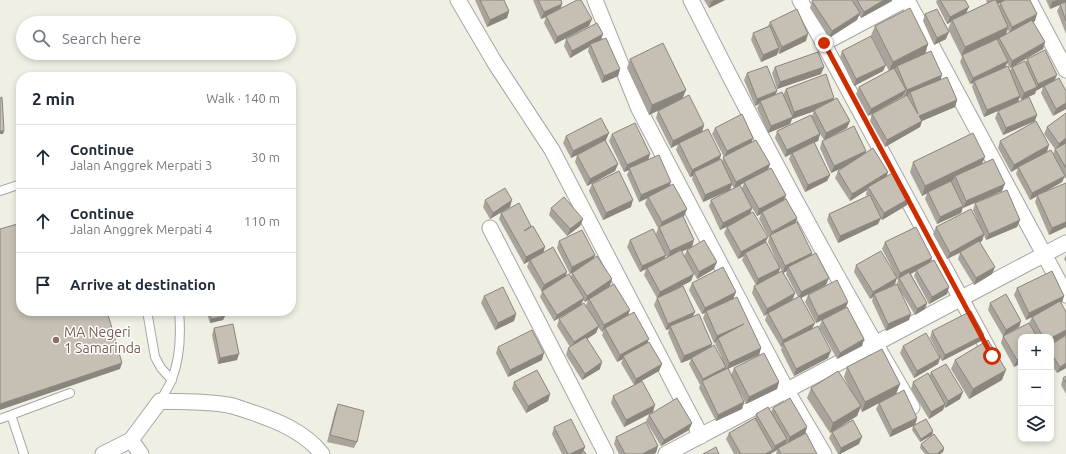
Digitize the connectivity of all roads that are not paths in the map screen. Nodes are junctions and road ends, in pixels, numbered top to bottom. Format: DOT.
graph roads {
  1 [pos="458,0"];
  2 [pos="594,0"];
  3 [pos="691,0"];
  4 [pos="800,0"];
  5 [pos="906,0"];
  6 [pos="1029,0"];
  7 [pos="824,43"];
  8 [pos="1066,70"];
  9 [pos="16,186"];
  10 [pos="0,192"];
  11 [pos="490,228"];
  12 [pos="1066,243"];
  13 [pos="1045,254"];
  14 [pos="1066,295"];
  15 [pos="962,298"];
  16 [pos="148,316"];
  17 [pos="179,316"];
  18 [pos="875,344"];
  19 [pos="992,356"];
  20 [pos="172,380"];
  21 [pos="787,391"];
  22 [pos="70,393"];
  23 [pos="740,398"];
  24 [pos="160,401"];
  25 [pos="912,406"];
  26 [pos="747,412"];
  27 [pos="11,415"];
  28 [pos="0,419"];
  29 [pos="702,436"];
  30 [pos="132,440"];
  31 [pos="24,454"];
  32 [pos="103,454"];
  33 [pos="141,454"];
  34 [pos="322,454"];
  35 [pos="606,454"];
  36 [pos="666,454"];
  37 [pos="824,454"];
  1 -- 29 [label="street"];
  2 -- 21 [label="street"];
  3 -- 18 [label="street"];
  4 -- 7 [label="street"];
  5 -- 7 [label="street"];
  5 -- 13 [label="street"];
  6 -- 8 [label="street"];
  7 -- 15 [label="street"];
  9 -- 10 [label="lane"];
  11 -- 35 [label="street"];
  12 -- 13 [label="street"];
  13 -- 14 [label="street"];
  13 -- 15 [label="street"];
  15 -- 18 [label="street"];
  15 -- 19 [label="street"];
  16 -- 20 [label="lane"];
  17 -- 20 [label="lane"];
  18 -- 21 [label="street"];
  18 -- 25 [label="street"];
  20 -- 24 [label="lane"];
  21 -- 26 [label="street"];
  21 -- 37 [label="street"];
  22 -- 27 [label="lane"];
  23 -- 26 [label="street"];
  24 -- 30 [label="street"];
  24 -- 34 [label="street"];
  26 -- 29 [label="street"];
  27 -- 28 [label="lane"];
  27 -- 31 [label="lane"];
  29 -- 36 [label="street"];
  30 -- 32 [label="street"];
  30 -- 33 [label="street"];
}
